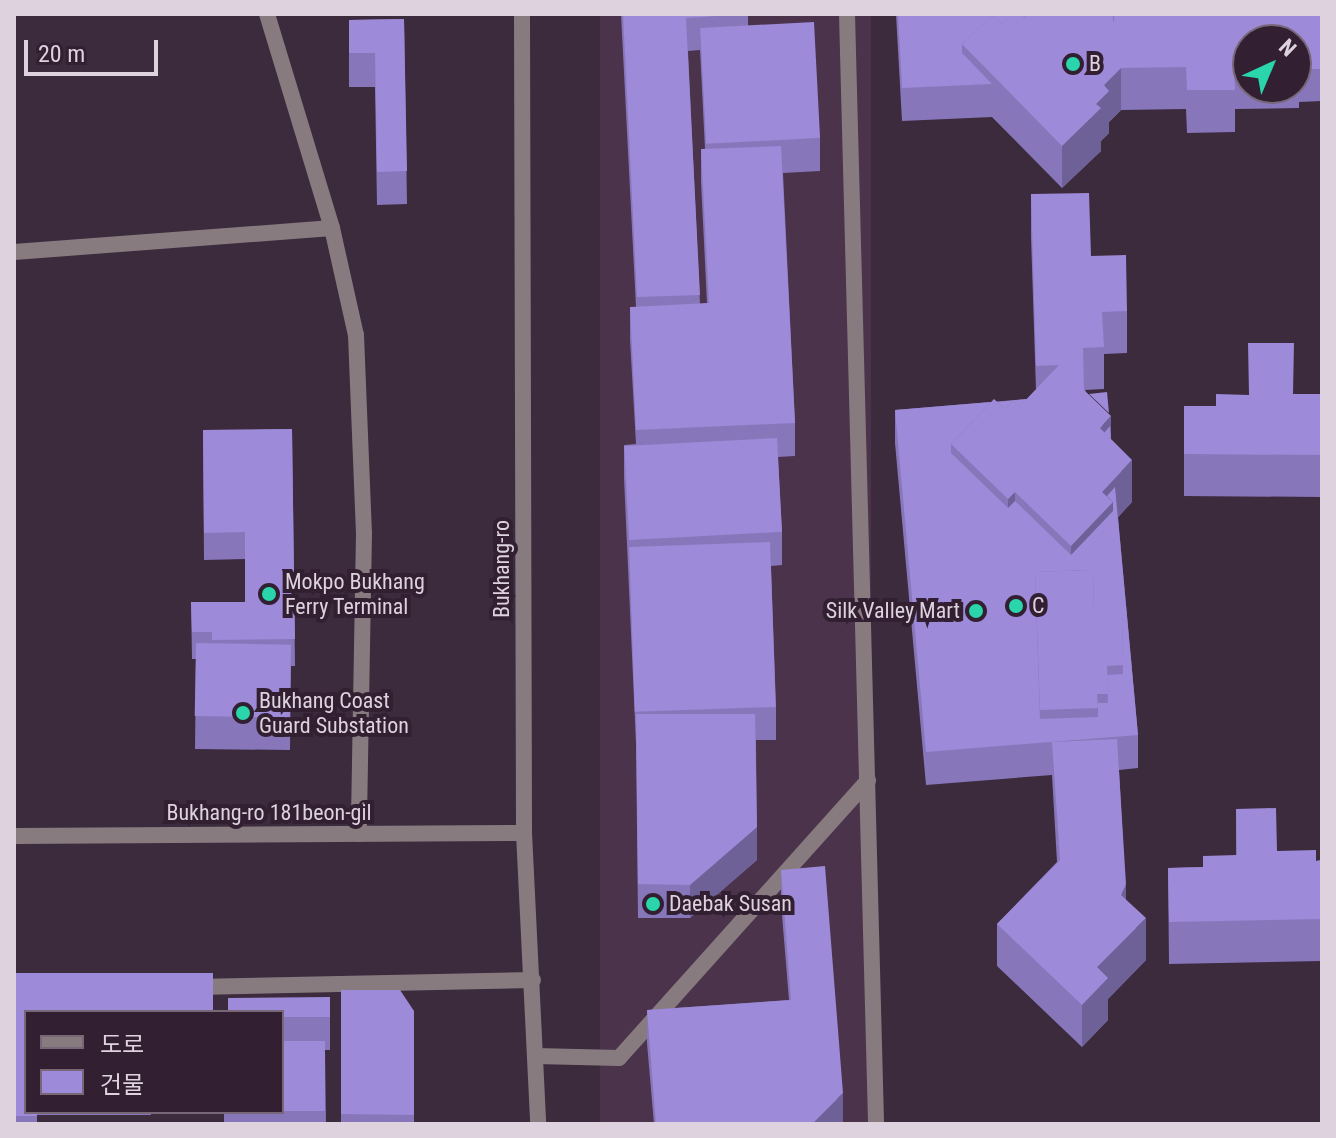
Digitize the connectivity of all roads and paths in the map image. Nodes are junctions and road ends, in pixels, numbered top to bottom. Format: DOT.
graph roads {
  1 [pos="267,14"];
  2 [pos="522,14"];
  3 [pos="847,14"];
  4 [pos="332,228"];
  5 [pos="14,252"];
  6 [pos="868,780"];
  7 [pos="524,833"];
  8 [pos="359,834"];
  9 [pos="14,836"];
  10 [pos="533,980"];
  11 [pos="171,987"];
  12 [pos="536,1056"];
  13 [pos="538,1124"];
  14 [pos="876,1124"];
  1 -- 4 [label="street"];
  2 -- 7 [label="street, Bukhang-ro"];
  3 -- 6 [label="street"];
  4 -- 5 [label="street"];
  4 -- 8 [label="street"];
  6 -- 12 [label="street"];
  6 -- 14 [label="street"];
  7 -- 8 [label="street, Bukhang-ro 181beon-gil"];
  7 -- 10 [label="street, Bukhang-ro"];
  8 -- 9 [label="street, Bukhang-ro 181beon-gil"];
  10 -- 11 [label="street"];
  10 -- 12 [label="street, Bukhang-ro"];
  12 -- 13 [label="street, Bukhang-ro"];
}
